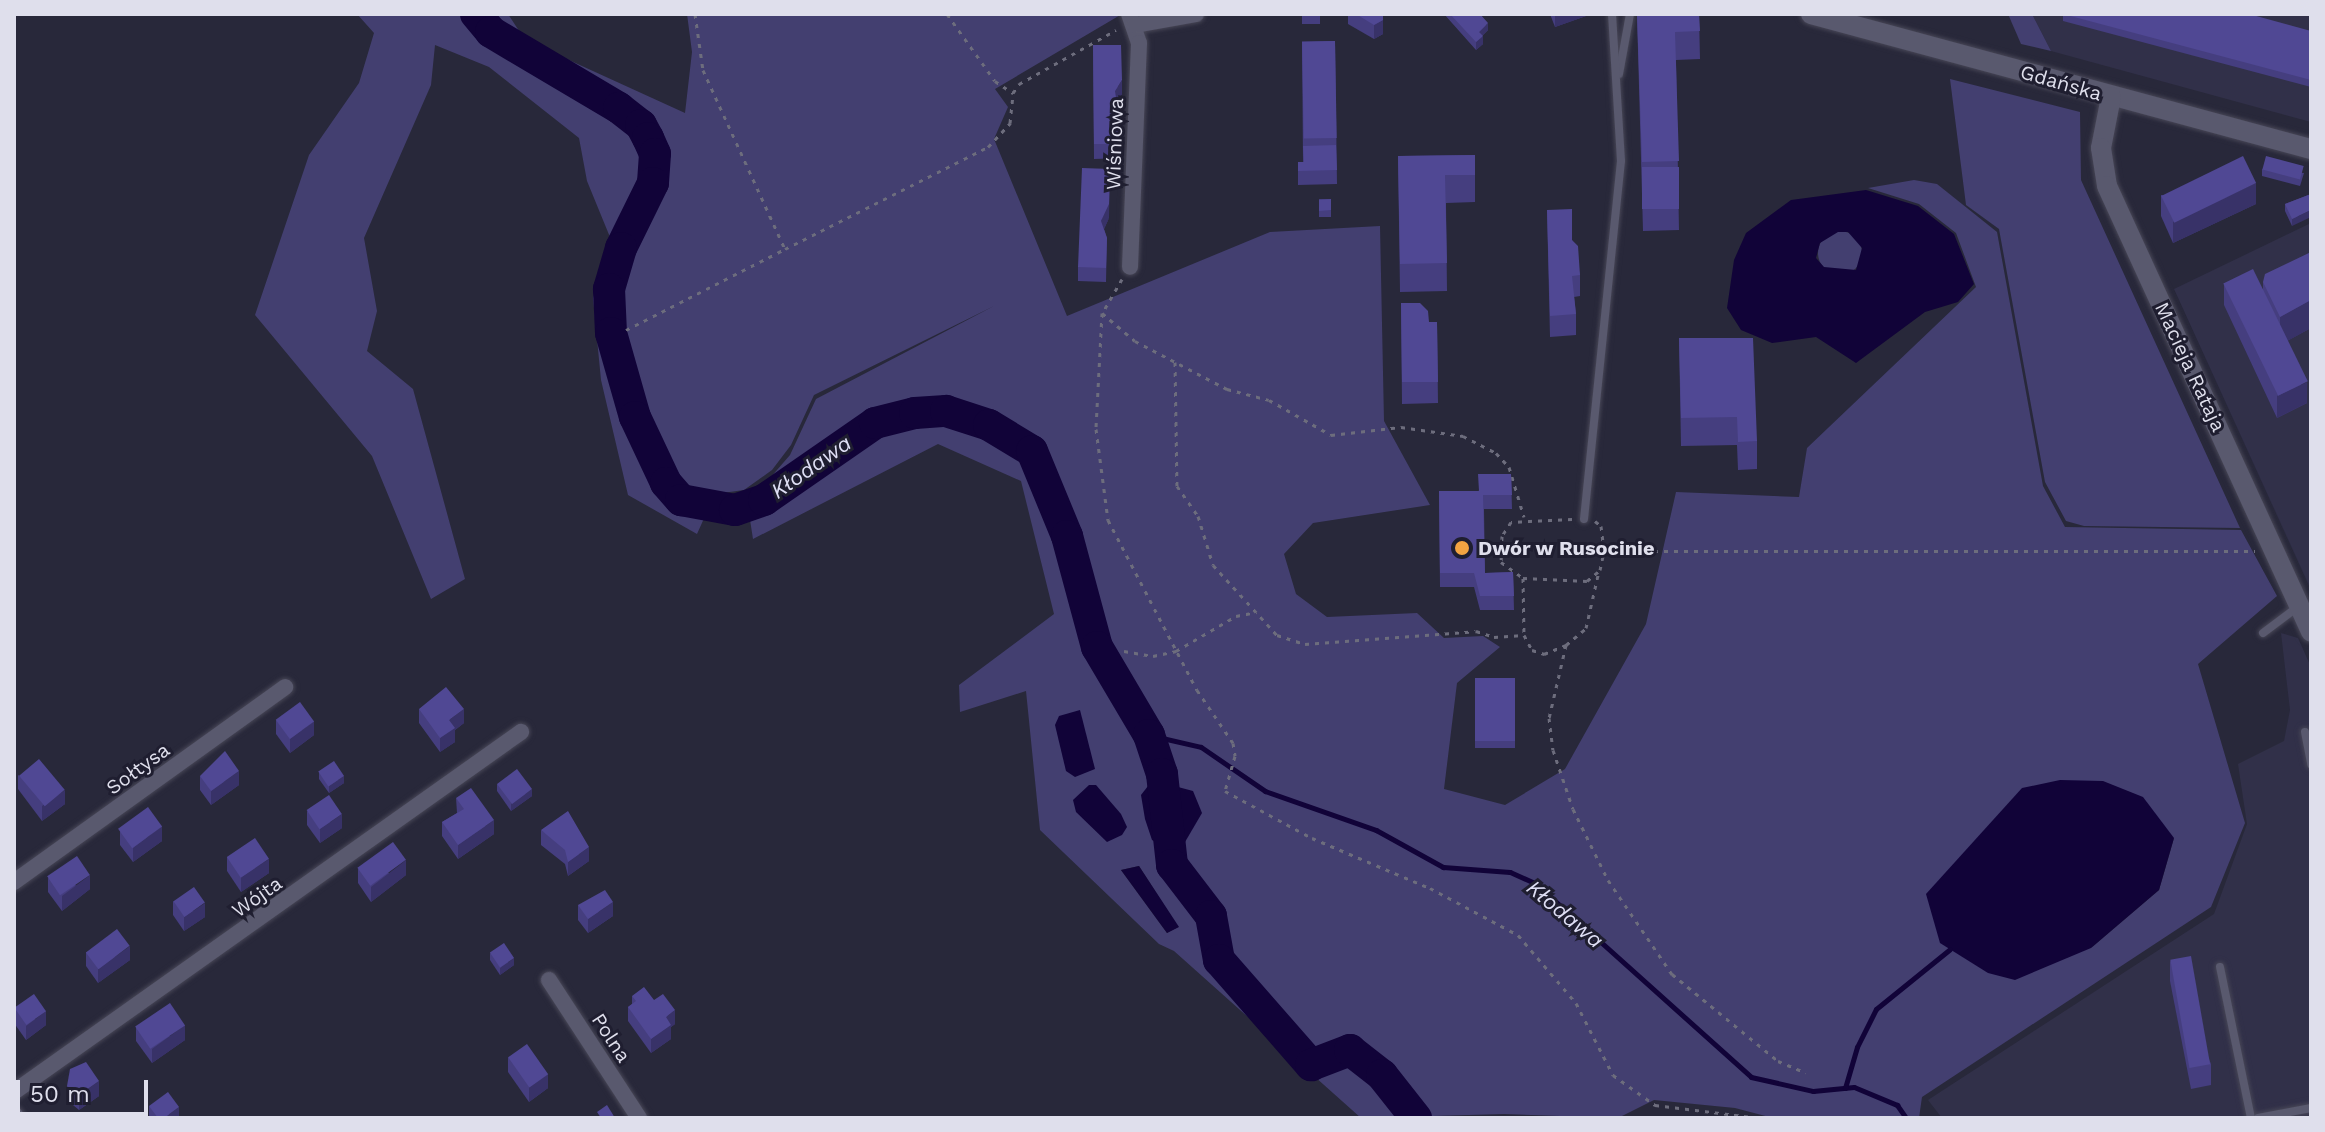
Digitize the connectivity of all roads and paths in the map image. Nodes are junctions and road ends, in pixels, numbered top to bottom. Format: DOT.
graph roads {
  1 [pos="695,14"];
  2 [pos="947,14"];
  3 [pos="1196,14"];
  4 [pos="1612,14"];
  5 [pos="1630,14"];
  6 [pos="1811,14"];
  7 [pos="1132,19"];
  8 [pos="1618,83"];
  9 [pos="1013,93"];
  10 [pos="2111,97"];
  11 [pos="2311,149"];
  12 [pos="785,249"];
  13 [pos="1130,267"];
  14 [pos="1102,313"];
  15 [pos="626,330"];
  16 [pos="1175,362"];
  17 [pos="1524,517"];
  18 [pos="1584,519"];
  19 [pos="1604,551"];
  20 [pos="2250,551"];
  21 [pos="1600,570"];
  22 [pos="1523,578"];
  23 [pos="2300,606"];
  24 [pos="1257,612"];
  25 [pos="2311,631"];
  26 [pos="2263,633"];
  27 [pos="1524,635"];
  28 [pos="1566,645"];
  29 [pos="1124,651"];
  30 [pos="1176,651"];
  31 [pos="285,687"];
  32 [pos="521,732"];
  33 [pos="2305,732"];
  34 [pos="2311,764"];
  35 [pos="14,882"];
  36 [pos="2220,967"];
  37 [pos="549,980"];
  38 [pos="1806,1073"];
  39 [pos="14,1092"];
  40 [pos="2311,1108"];
  41 [pos="639,1118"];
  42 [pos="1760,1118"];
  43 [pos="2251,1118"];
  44 [pos="2258,1118"];
  1 -- 12 [label="path"];
  2 -- 9 [label="path"];
  3 -- 7 [label="street"];
  4 -- 8 [label="lane"];
  5 -- 8 [label="lane"];
  6 -- 10 [label="street, Gdańska"];
  7 -- 9 [label="path"];
  7 -- 13 [label="street, Wiśniowa"];
  8 -- 18 [label="lane"];
  9 -- 12 [label="path"];
  10 -- 11 [label="street, Gdańska"];
  10 -- 23 [label="street, Macieja Rataja"];
  12 -- 15 [label="path"];
  13 -- 14 [label="path"];
  14 -- 16 [label="path"];
  14 -- 30 [label="path"];
  16 -- 17 [label="path"];
  16 -- 24 [label="path"];
  17 -- 18 [label="path"];
  17 -- 22 [label="path"];
  18 -- 19 [label="path"];
  19 -- 20 [label="path"];
  19 -- 21 [label="path"];
  21 -- 22 [label="path"];
  21 -- 28 [label="path"];
  22 -- 27 [label="path"];
  23 -- 25 [label="street, Macieja Rataja"];
  23 -- 26 [label="lane"];
  24 -- 27 [label="path"];
  24 -- 30 [label="path"];
  27 -- 28 [label="path"];
  28 -- 38 [label="path"];
  29 -- 30 [label="path"];
  30 -- 42 [label="path"];
  31 -- 35 [label="street, Sołtysa"];
  32 -- 39 [label="street, Wójta"];
  33 -- 34 [label="lane"];
  36 -- 43 [label="lane"];
  37 -- 41 [label="street, Polna"];
  40 -- 44 [label="lane"];
}
